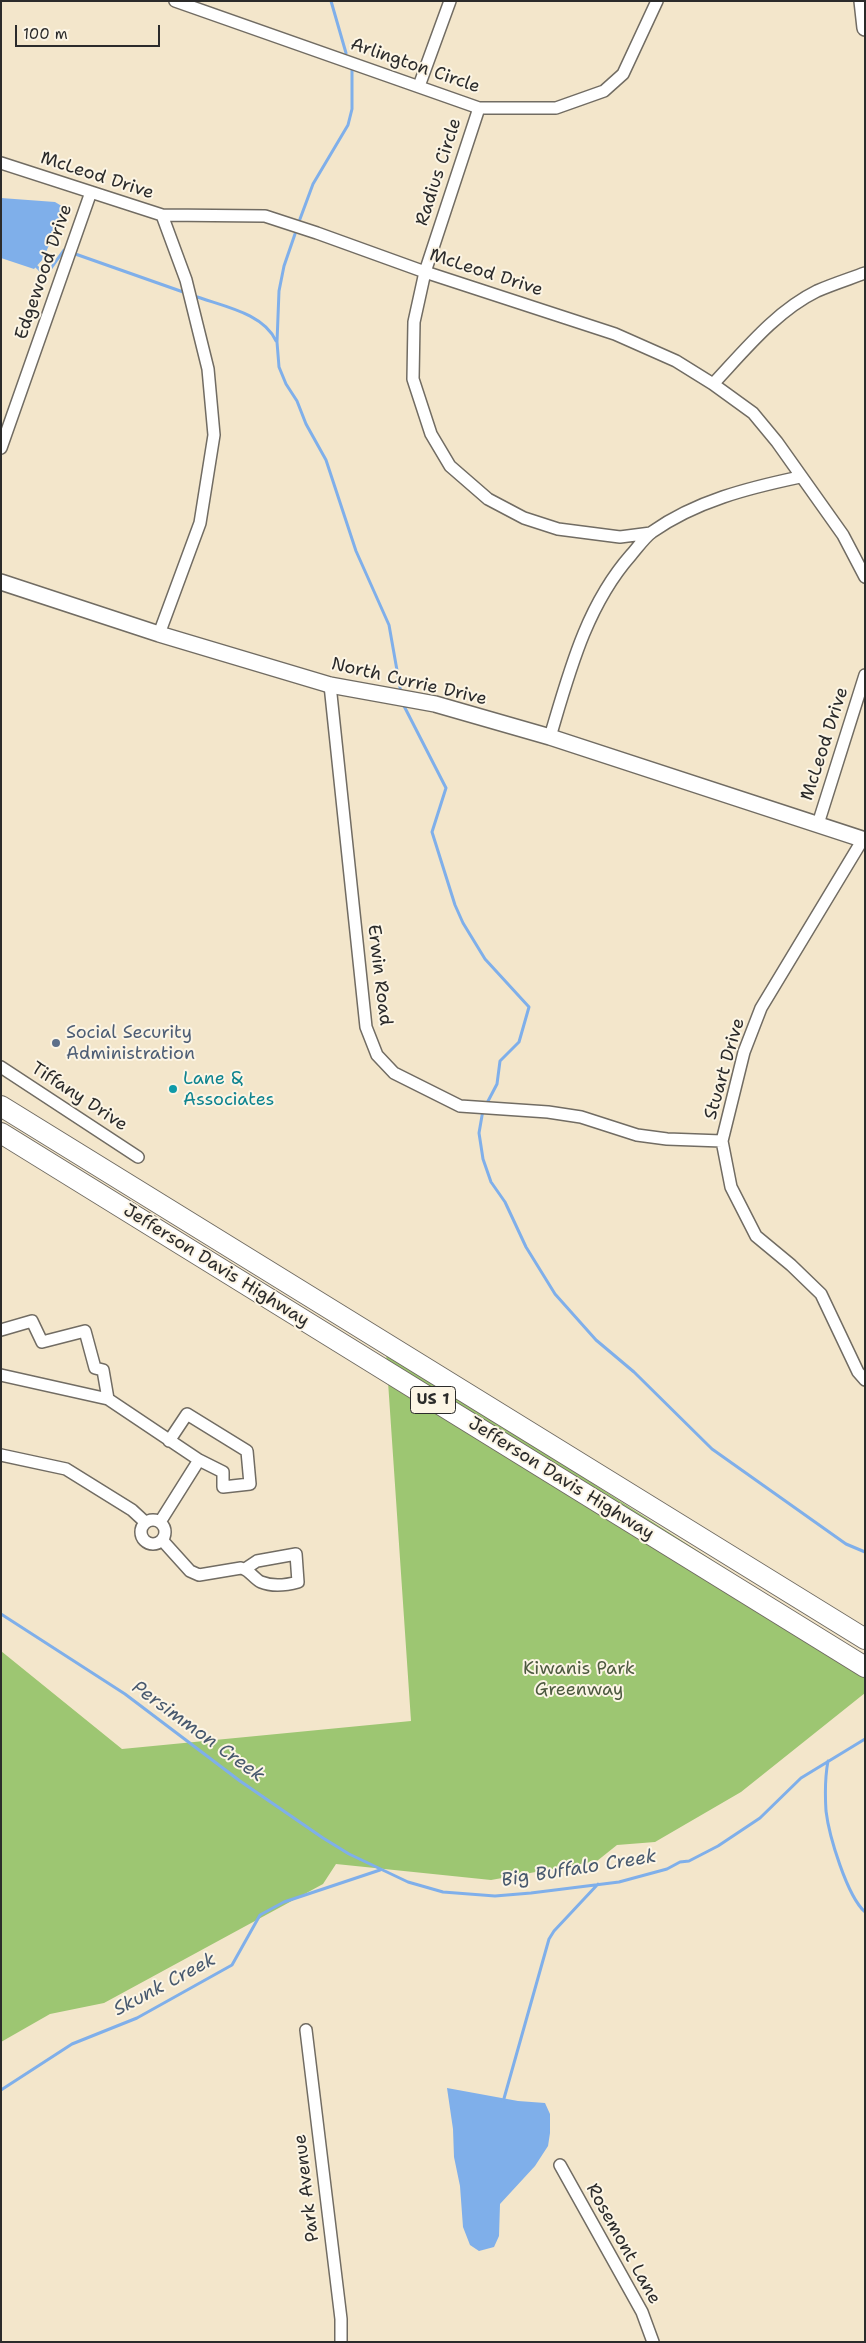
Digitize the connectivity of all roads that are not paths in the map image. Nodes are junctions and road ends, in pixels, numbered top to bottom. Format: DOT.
graph roads {
  1 [pos="175,1"];
  2 [pos="450,1"];
  3 [pos="657,1"];
  4 [pos="862,1"];
  5 [pos="198,5"];
  6 [pos="865,28"];
  7 [pos="419,86"];
  8 [pos="478,108"];
  9 [pos="1,163"];
  10 [pos="91,192"];
  11 [pos="162,215"];
  12 [pos="425,272"];
  13 [pos="865,273"];
  14 [pos="713,384"];
  15 [pos="1,448"];
  16 [pos="800,477"];
  17 [pos="651,533"];
  18 [pos="865,577"];
  19 [pos="1,582"];
  20 [pos="159,634"];
  21 [pos="865,675"];
  22 [pos="330,685"];
  23 [pos="550,737"];
  24 [pos="818,824"];
  25 [pos="864,840"];
  26 [pos="1,1067"];
  27 [pos="1,1106"];
  28 [pos="1,1133"];
  29 [pos="722,1141"];
  30 [pos="138,1157"];
  31 [pos="1,1330"];
  32 [pos="1,1375"];
  33 [pos="865,1380"];
  34 [pos="108,1399"];
  35 [pos="170,1440"];
  36 [pos="1,1455"];
  37 [pos="199,1460"];
  38 [pos="145,1522"];
  39 [pos="160,1522"];
  40 [pos="162,1540"];
  41 [pos="245,1569"];
  42 [pos="865,1639"];
  43 [pos="865,1668"];
  44 [pos="306,2030"];
  45 [pos="560,2165"];
  46 [pos="341,2342"];
  47 [pos="653,2342"];
  1 -- 5 [label="street, Arlington Circle"];
  2 -- 7 [label="street"];
  3 -- 8 [label="street, Arlington Circle"];
  4 -- 6 [label="street"];
  5 -- 7 [label="street, Arlington Circle"];
  7 -- 8 [label="street, Arlington Circle"];
  8 -- 12 [label="street, Radius Circle"];
  9 -- 10 [label="street, McLeod Drive"];
  10 -- 11 [label="street, McLeod Drive"];
  10 -- 15 [label="street, Edgewood Drive"];
  11 -- 12 [label="street, McLeod Drive"];
  11 -- 20 [label="street"];
  12 -- 14 [label="street, McLeod Drive"];
  12 -- 17 [label="street, Radius Circle"];
  13 -- 14 [label="street"];
  14 -- 16 [label="street, McLeod Drive"];
  16 -- 17 [label="street"];
  16 -- 18 [label="street, McLeod Drive"];
  17 -- 23 [label="street"];
  19 -- 20 [label="street, North Currie Drive"];
  20 -- 22 [label="street, North Currie Drive"];
  21 -- 24 [label="street, McLeod Drive"];
  22 -- 23 [label="street, North Currie Drive"];
  22 -- 29 [label="street, Erwin Road"];
  23 -- 24 [label="street, North Currie Drive"];
  24 -- 25 [label="street, North Currie Drive"];
  25 -- 29 [label="street, Stuart Drive"];
  26 -- 30 [label="street, Tiffany Drive"];
  27 -- 42 [label="highway, Jefferson Davis Highway / US 1"];
  28 -- 43 [label="highway, Jefferson Davis Highway / US 1"];
  29 -- 33 [label="street, Stuart Drive"];
  31 -- 34 [label="street"];
  32 -- 34 [label="street"];
  34 -- 35 [label="street"];
  35 -- 37 [label="street"];
  35 -- 37 [label="street"];
  36 -- 38 [label="street"];
  37 -- 39 [label="street"];
  38 -- 39 [label="street"];
  38 -- 40 [label="street"];
  39 -- 40 [label="street"];
  40 -- 41 [label="street"];
  44 -- 46 [label="street, Park Avenue"];
  45 -- 47 [label="street, Rosemont Lane"];
}
